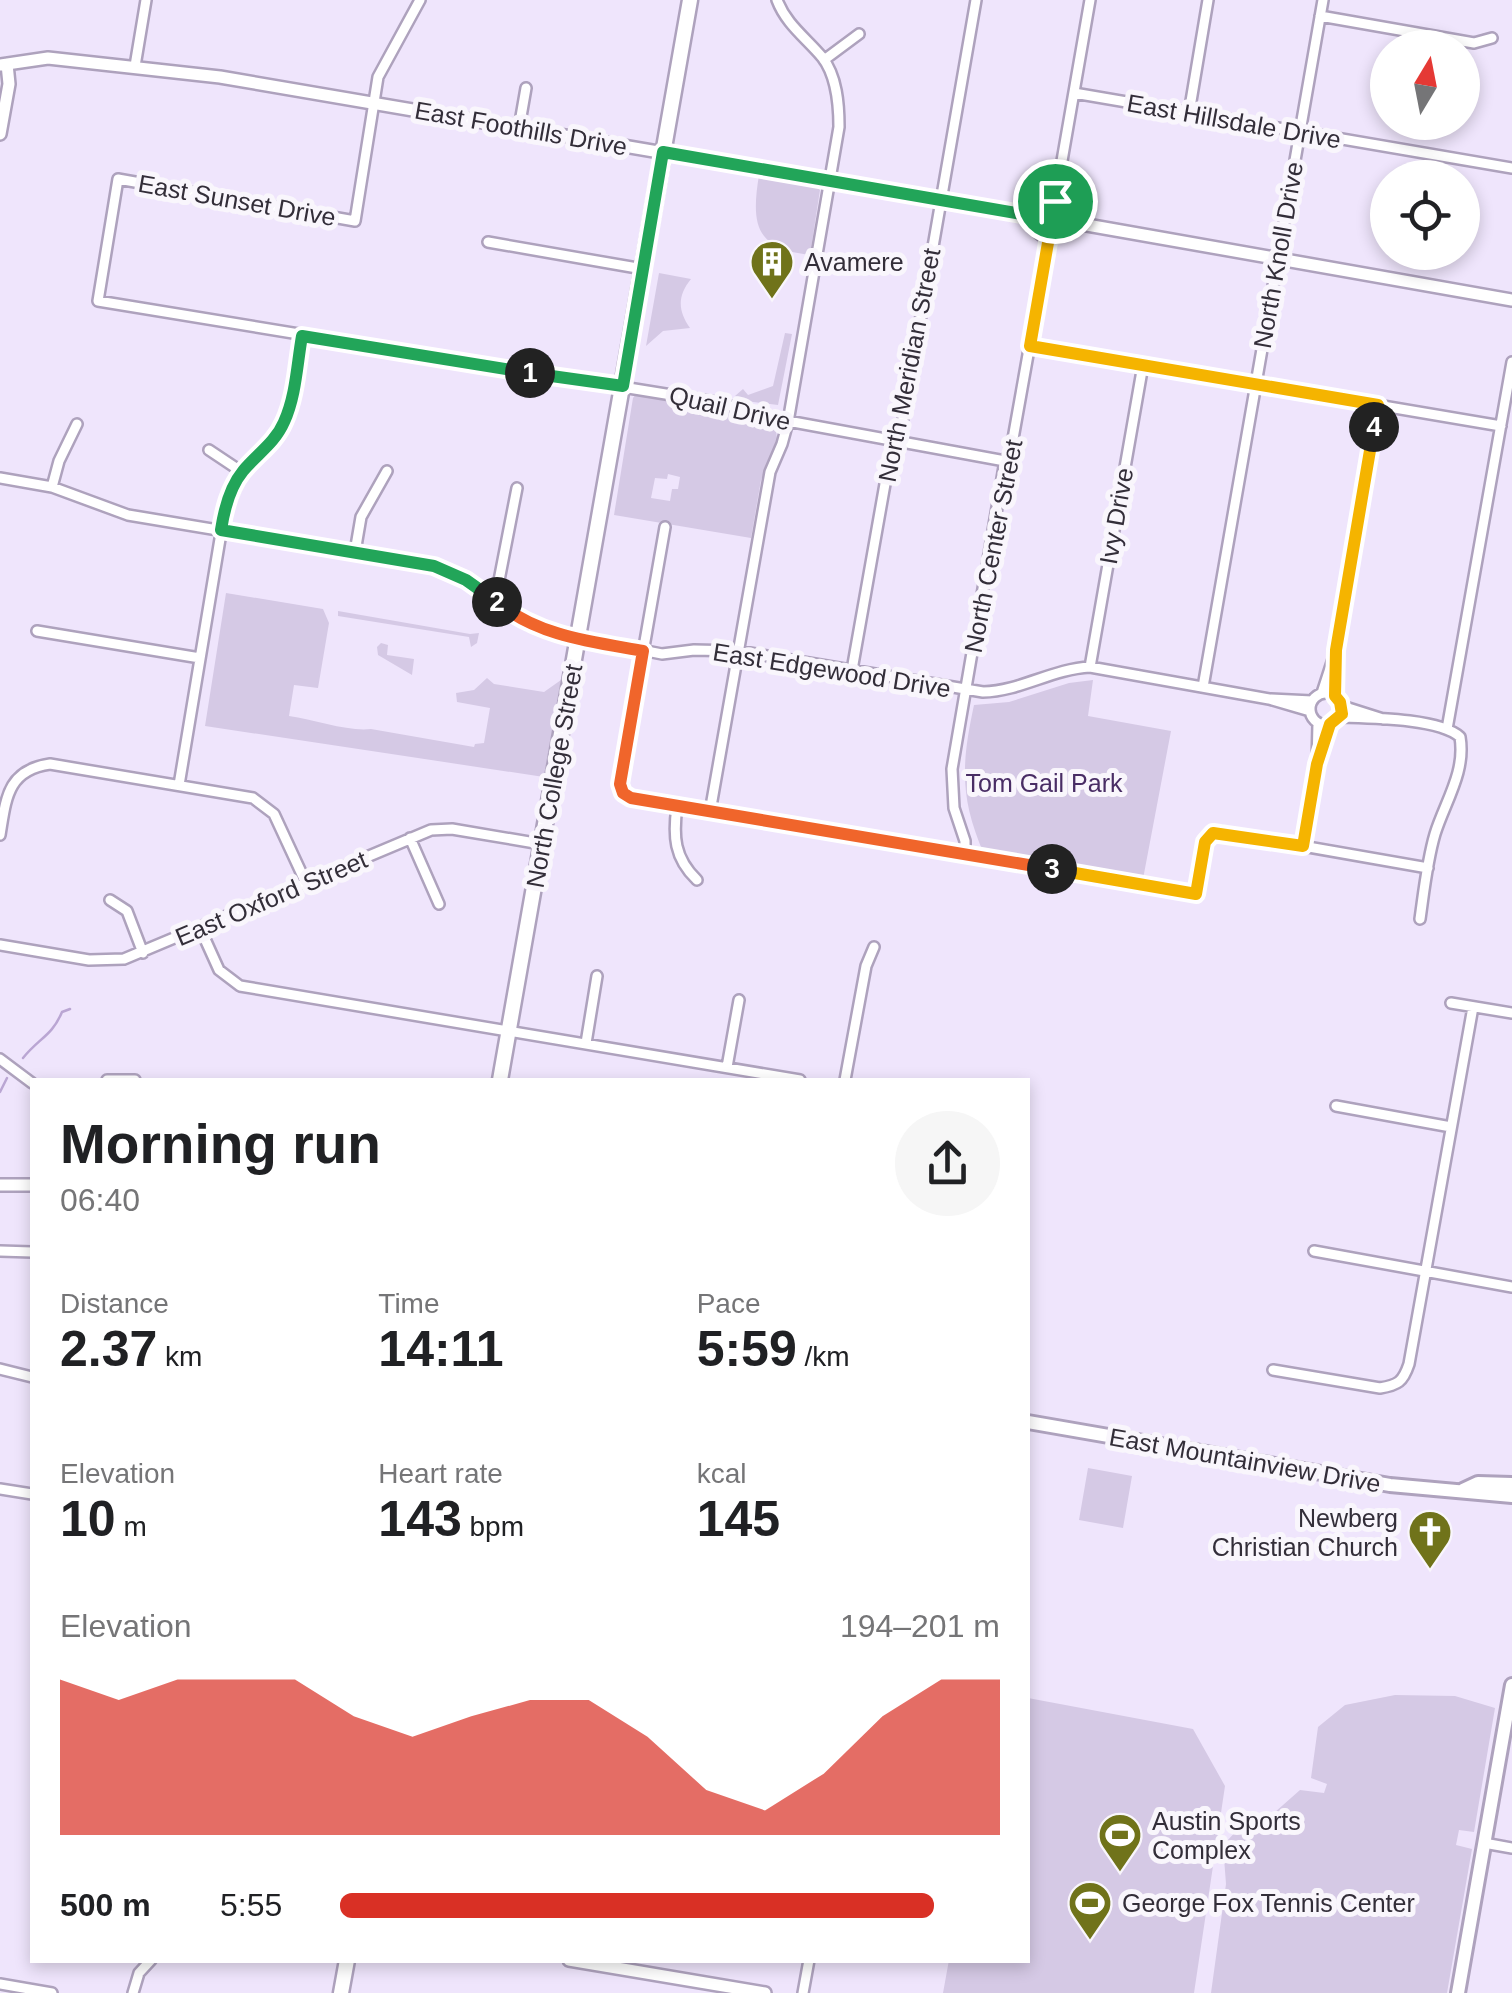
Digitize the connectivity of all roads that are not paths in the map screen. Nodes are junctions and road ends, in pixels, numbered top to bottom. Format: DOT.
graph roads {
  1 [pos="146,0"];
  2 [pos="420,0"];
  3 [pos="690,0"];
  4 [pos="778,0"];
  5 [pos="976,0"];
  6 [pos="1090,0"];
  7 [pos="1208,0"];
  8 [pos="1323,0"];
  9 [pos="1320,16"];
  10 [pos="858,34"];
  11 [pos="1492,38"];
  12 [pos="824,60"];
  13 [pos="4,64"];
  14 [pos="135,66"];
  15 [pos="526,88"];
  16 [pos="1074,93"];
  17 [pos="374,103"];
  18 [pos="1189,113"];
  19 [pos="519,128"];
  20 [pos="1299,132"];
  21 [pos="0,134"];
  22 [pos="663,152"];
  23 [pos="1512,168"];
  24 [pos="830,180"];
  25 [pos="941,200"];
  26 [pos="1055,201"];
  27 [pos="1033,216"];
  28 [pos="1070,222"];
  29 [pos="1049,237"];
  30 [pos="488,242"];
  31 [pos="1278,258"];
  32 [pos="643,269"];
  33 [pos="1512,300"];
  34 [pos="98,301"];
  35 [pos="302,336"];
  36 [pos="1030,346"];
  37 [pos="1512,362"];
  38 [pos="1143,365"];
  39 [pos="1256,384"];
  40 [pos="623,386"];
  41 [pos="1378,405"];
  42 [pos="788,422"];
  43 [pos="77,424"];
  44 [pos="1501,426"];
  45 [pos="898,442"];
  46 [pos="209,450"];
  47 [pos="1005,461"];
  48 [pos="387,471"];
  49 [pos="242,472"];
  50 [pos="0,478"];
  51 [pos="52,487"];
  52 [pos="517,488"];
  53 [pos="665,527"];
  54 [pos="221,530"];
  55 [pos="355,552"];
  56 [pos="495,600"];
  57 [pos="37,631"];
  58 [pos="579,638"];
  59 [pos="738,650"];
  60 [pos="1336,650"];
  61 [pos="643,651"];
  62 [pos="200,658"];
  63 [pos="1090,667"];
  64 [pos="852,670"];
  65 [pos="1202,688"];
  66 [pos="966,690"];
  67 [pos="1322,693"];
  68 [pos="1335,696"];
  69 [pos="1311,706"];
  70 [pos="1341,712"];
  71 [pos="1318,722"];
  72 [pos="1330,724"];
  73 [pos="1447,729"];
  74 [pos="1317,764"];
  75 [pos="179,784"];
  76 [pos="677,806"];
  77 [pos="710,812"];
  78 [pos="0,836"];
  79 [pos="410,838"];
  80 [pos="541,844"];
  81 [pos="1303,846"];
  82 [pos="965,855"];
  83 [pos="1428,868"];
  84 [pos="698,880"];
  85 [pos="306,882"];
  86 [pos="110,900"];
  87 [pos="439,904"];
  88 [pos="1420,919"];
  89 [pos="200,928"];
  90 [pos="0,945"];
  91 [pos="874,947"];
  92 [pos="143,952"];
  93 [pos="596,976"];
  94 [pos="739,1000"];
  95 [pos="1451,1003"];
  96 [pos="1473,1007"];
  97 [pos="1512,1014"];
  98 [pos="508,1030"];
  99 [pos="586,1042"];
  100 [pos="0,1060"];
  101 [pos="727,1067"];
  102 [pos="500,1078"];
  103 [pos="789,1078"];
  104 [pos="845,1078"];
  105 [pos="30,1082"];
  106 [pos="1336,1106"];
  107 [pos="1451,1127"];
  108 [pos="0,1185"];
  109 [pos="30,1185"];
  110 [pos="0,1251"];
  111 [pos="1314,1251"];
  112 [pos="30,1252"];
  113 [pos="1426,1272"];
  114 [pos="1512,1286"];
  115 [pos="0,1369"];
  116 [pos="1273,1370"];
  117 [pos="30,1376"];
  118 [pos="1030,1422"];
  119 [pos="1512,1484"];
  120 [pos="0,1489"];
  121 [pos="1464,1490"];
  122 [pos="30,1494"];
  123 [pos="1512,1496"];
  124 [pos="1512,1685"];
  125 [pos="1484,1843"];
  126 [pos="1512,1848"];
  127 [pos="149,1963"];
  128 [pos="346,1963"];
  129 [pos="587,1963"];
  130 [pos="808,1963"];
  131 [pos="676,1978"];
  132 [pos="0,1984"];
  133 [pos="52,1993"];
  134 [pos="133,1993"];
  135 [pos="341,1993"];
  136 [pos="674,1993"];
  137 [pos="765,1993"];
  138 [pos="803,1993"];
  139 [pos="1458,1993"];
  1 -- 14 [label="street"];
  2 -- 17 [label="street"];
  3 -- 22 [label="main road, North College Street"];
  4 -- 12 [label="street"];
  5 -- 25 [label="street, North Meridian Street"];
  6 -- 16 [label="street"];
  7 -- 18 [label="street"];
  8 -- 9 [label="street, North Knoll Drive"];
  9 -- 11 [label="street"];
  9 -- 20 [label="street, North Knoll Drive"];
  10 -- 12 [label="street"];
  12 -- 24 [label="street"];
  13 -- 14 [label="street, East Foothills Drive"];
  13 -- 21 [label="street"];
  14 -- 17 [label="street, East Foothills Drive"];
  15 -- 19 [label="street"];
  16 -- 18 [label="street, East Hillsdale Drive"];
  16 -- 26 [label="street"];
  17 -- 19 [label="street, East Foothills Drive"];
  17 -- 34 [label="street, East Sunset Drive"];
  18 -- 20 [label="street, East Hillsdale Drive"];
  19 -- 22 [label="street, East Foothills Drive"];
  20 -- 23 [label="street, East Hillsdale Drive"];
  20 -- 31 [label="street, North Knoll Drive"];
  22 -- 24 [label="street, East Foothills Drive"];
  22 -- 32 [label="main road, North College Street"];
  24 -- 25 [label="street, East Foothills Drive"];
  24 -- 42 [label="street"];
  25 -- 27 [label="street, East Foothills Drive"];
  25 -- 45 [label="street, North Meridian Street"];
  26 -- 27 [label="street"];
  26 -- 28 [label="street"];
  27 -- 29 [label="street"];
  28 -- 29 [label="street"];
  28 -- 31 [label="street"];
  29 -- 36 [label="street, North Center Street"];
  30 -- 32 [label="street"];
  31 -- 33 [label="street"];
  31 -- 39 [label="street, North Knoll Drive"];
  32 -- 40 [label="main road, North College Street"];
  34 -- 35 [label="street, Quail Drive"];
  35 -- 40 [label="street, Quail Drive"];
  35 -- 49 [label="street"];
  36 -- 38 [label="street"];
  36 -- 47 [label="street, North Center Street"];
  37 -- 44 [label="street"];
  38 -- 39 [label="street"];
  38 -- 63 [label="street, Ivy Drive"];
  39 -- 41 [label="street"];
  39 -- 65 [label="street, North Knoll Drive"];
  40 -- 42 [label="street, Quail Drive"];
  40 -- 58 [label="main road, North College Street"];
  41 -- 44 [label="street"];
  41 -- 60 [label="street"];
  42 -- 45 [label="street, Quail Drive"];
  42 -- 59 [label="street"];
  43 -- 51 [label="street"];
  44 -- 73 [label="street"];
  45 -- 47 [label="street, Quail Drive"];
  45 -- 64 [label="street, North Meridian Street"];
  46 -- 49 [label="street"];
  47 -- 66 [label="street, North Center Street"];
  48 -- 55 [label="street"];
  49 -- 54 [label="street"];
  50 -- 51 [label="street, East Edgewood Drive"];
  51 -- 54 [label="street, East Edgewood Drive"];
  52 -- 56 [label="street"];
  53 -- 61 [label="street"];
  54 -- 55 [label="street, East Edgewood Drive"];
  54 -- 62 [label="street"];
  55 -- 56 [label="street, East Edgewood Drive"];
  56 -- 58 [label="street, East Edgewood Drive"];
  57 -- 62 [label="street"];
  58 -- 61 [label="street, East Edgewood Drive"];
  58 -- 80 [label="main road, North College Street"];
  59 -- 61 [label="street, East Edgewood Drive"];
  59 -- 64 [label="street, East Edgewood Drive"];
  59 -- 77 [label="street"];
  60 -- 67 [label="street"];
  60 -- 68 [label="street"];
  61 -- 76 [label="street"];
  62 -- 75 [label="street"];
  63 -- 65 [label="street, East Edgewood Drive"];
  63 -- 66 [label="street, East Edgewood Drive"];
  64 -- 66 [label="street, East Edgewood Drive"];
  65 -- 69 [label="street, East Edgewood Drive"];
  66 -- 82 [label="street, North Center Street"];
  67 -- 68 [label="street"];
  67 -- 69 [label="street"];
  68 -- 70 [label="street"];
  69 -- 71 [label="street"];
  70 -- 72 [label="street"];
  70 -- 73 [label="street"];
  71 -- 72 [label="street"];
  71 -- 74 [label="street"];
  72 -- 74 [label="street"];
  73 -- 83 [label="street"];
  74 -- 81 [label="street"];
  75 -- 78 [label="street"];
  75 -- 85 [label="street"];
  76 -- 77 [label="street"];
  76 -- 84 [label="street"];
  77 -- 82 [label="street"];
  79 -- 80 [label="street, East Oxford Street"];
  79 -- 85 [label="street, East Oxford Street"];
  79 -- 87 [label="street"];
  80 -- 98 [label="main road, North College Street"];
  81 -- 82 [label="street"];
  81 -- 83 [label="street"];
  83 -- 88 [label="street"];
  85 -- 89 [label="street, East Oxford Street"];
  86 -- 92 [label="street"];
  89 -- 92 [label="street, East Oxford Street"];
  89 -- 98 [label="street"];
  90 -- 92 [label="street, East Oxford Street"];
  91 -- 104 [label="street"];
  93 -- 99 [label="street"];
  94 -- 101 [label="street"];
  95 -- 96 [label="street"];
  96 -- 97 [label="street"];
  96 -- 107 [label="street"];
  98 -- 99 [label="street"];
  98 -- 102 [label="main road, North College Street"];
  99 -- 101 [label="street"];
  100 -- 105 [label="street"];
  101 -- 103 [label="street"];
  106 -- 107 [label="street"];
  107 -- 113 [label="street"];
  108 -- 109 [label="street"];
  110 -- 112 [label="street"];
  111 -- 113 [label="street"];
  113 -- 114 [label="street"];
  113 -- 116 [label="street"];
  115 -- 117 [label="street"];
  118 -- 121 [label="main road, East Mountainview Drive"];
  119 -- 121 [label="main road, East Mountainview Drive"];
  120 -- 122 [label="street"];
  121 -- 123 [label="main road, East Mountainview Drive"];
  124 -- 125 [label="main road"];
  125 -- 126 [label="street"];
  125 -- 139 [label="main road"];
  127 -- 134 [label="street"];
  128 -- 135 [label="main road"];
  129 -- 131 [label="street"];
  130 -- 138 [label="street"];
  131 -- 136 [label="street"];
  131 -- 137 [label="street"];
  132 -- 133 [label="street"];
}
